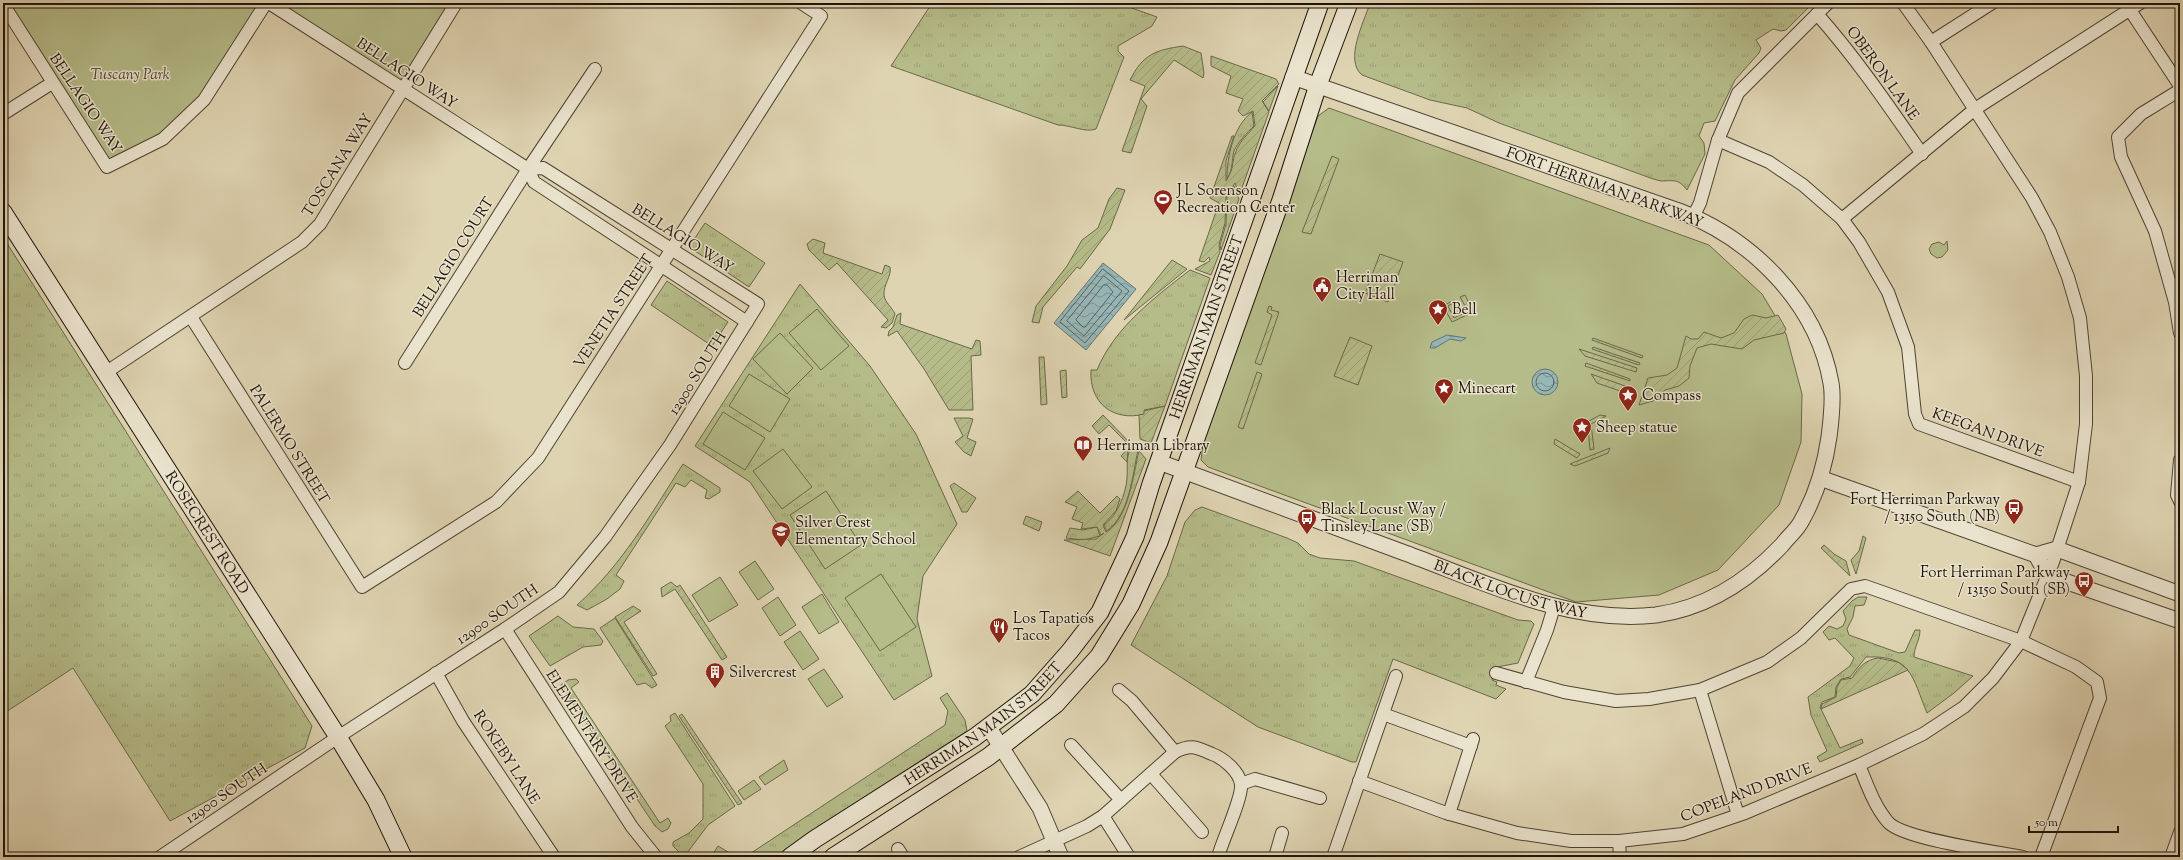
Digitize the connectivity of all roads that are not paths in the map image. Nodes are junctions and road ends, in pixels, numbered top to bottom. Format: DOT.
graph roads {
  1 [pos="268,3"];
  2 [pos="456,3"];
  3 [pos="802,3"];
  4 [pos="1320,3"];
  5 [pos="1348,3"];
  6 [pos="1828,3"];
  7 [pos="1903,3"];
  8 [pos="1992,3"];
  9 [pos="2140,3"];
  10 [pos="3,4"];
  11 [pos="2127,7"];
  12 [pos="1817,14"];
  13 [pos="1932,42"];
  14 [pos="595,70"];
  15 [pos="1293,77"];
  16 [pos="52,83"];
  17 [pos="1318,85"];
  18 [pos="2180,86"];
  19 [pos="403,89"];
  20 [pos="2180,90"];
  21 [pos="1975,109"];
  22 [pos="3,114"];
  23 [pos="1718,140"];
  24 [pos="1922,154"];
  25 [pos="528,169"];
  26 [pos="3,212"];
  27 [pos="1693,217"];
  28 [pos="1842,219"];
  29 [pos="671,249"];
  30 [pos="660,266"];
  31 [pos="758,304"];
  32 [pos="191,318"];
  33 [pos="747,322"];
  34 [pos="2180,333"];
  35 [pos="405,363"];
  36 [pos="105,373"];
  37 [pos="2180,460"];
  38 [pos="1159,462"];
  39 [pos="1183,471"];
  40 [pos="1820,478"];
  41 [pos="2079,482"];
  42 [pos="2179,501"];
  43 [pos="2036,555"];
  44 [pos="2052,562"];
  45 [pos="362,587"];
  46 [pos="2180,594"];
  47 [pos="1554,607"];
  48 [pos="2180,621"];
  49 [pos="505,629"];
  50 [pos="2020,640"];
  51 [pos="436,673"];
  52 [pos="1496,673"];
  53 [pos="1396,676"];
  54 [pos="1526,682"];
  55 [pos="1119,690"];
  56 [pos="1700,690"];
  57 [pos="1383,714"];
  58 [pos="989,728"];
  59 [pos="338,736"];
  60 [pos="1071,745"];
  61 [pos="1002,747"];
  62 [pos="1174,752"];
  63 [pos="1859,765"];
  64 [pos="1151,774"];
  65 [pos="1359,781"];
  66 [pos="1241,784"];
  67 [pos="1320,798"];
  68 [pos="1121,800"];
  69 [pos="1449,814"];
  70 [pos="1738,815"];
  71 [pos="1103,816"];
  72 [pos="1202,832"];
  73 [pos="2180,832"];
  74 [pos="1282,833"];
  75 [pos="1055,840"];
  76 [pos="1619,841"];
  77 [pos="160,857"];
  78 [pos="403,857"];
  79 [pos="554,857"];
  80 [pos="656,857"];
  81 [pos="790,857"];
  82 [pos="833,857"];
  83 [pos="1018,857"];
  84 [pos="1061,857"];
  85 [pos="1129,857"];
  86 [pos="1218,857"];
  87 [pos="1275,857"];
  88 [pos="1333,857"];
  89 [pos="1620,857"];
  90 [pos="2023,857"];
  91 [pos="2041,857"];
  92 [pos="2171,857"];
  1 -- 16 [label="street, BELLAGIO WAY"];
  1 -- 19 [label="street, BELLAGIO WAY"];
  2 -- 19 [label="street, TOSCANA WAY"];
  3 -- 29 [label="street, VENETIA STREET"];
  4 -- 15 [label="main road, HERRIMAN MAIN STREET"];
  5 -- 17 [label="main road, HERRIMAN MAIN STREET"];
  6 -- 12 [label="street"];
  7 -- 13 [label="street, COPELAND DRIVE"];
  8 -- 13 [label="street"];
  9 -- 11 [label="street"];
  10 -- 16 [label="street, BELLAGIO WAY"];
  11 -- 18 [label="street"];
  11 -- 21 [label="street"];
  12 -- 23 [label="street"];
  12 -- 24 [label="street, OBERON LANE"];
  13 -- 21 [label="street, COPELAND DRIVE"];
  14 -- 25 [label="street, BELLAGIO COURT"];
  15 -- 17 [label="street, FORT HERRIMAN PARKWAY"];
  15 -- 38 [label="main road, HERRIMAN MAIN STREET"];
  16 -- 22 [label="street"];
  17 -- 27 [label="street, FORT HERRIMAN PARKWAY"];
  17 -- 39 [label="main road, HERRIMAN MAIN STREET"];
  19 -- 25 [label="street, BELLAGIO WAY"];
  19 -- 32 [label="street, TOSCANA WAY"];
  20 -- 34 [label="street"];
  21 -- 24 [label="street"];
  21 -- 41 [label="street, COPELAND DRIVE"];
  23 -- 27 [label="street"];
  23 -- 28 [label="street, KEEGAN DRIVE"];
  24 -- 28 [label="street"];
  25 -- 29 [label="street, BELLAGIO WAY"];
  25 -- 30 [label="street, BELLAGIO WAY"];
  25 -- 35 [label="street, BELLAGIO COURT"];
  26 -- 36 [label="main road, ROSECREST ROAD"];
  27 -- 40 [label="street, FORT HERRIMAN PARKWAY"];
  28 -- 41 [label="street, KEEGAN DRIVE"];
  29 -- 30 [label="street, VENETIA STREET"];
  29 -- 31 [label="street, BELLAGIO WAY"];
  30 -- 33 [label="street, BELLAGIO WAY"];
  30 -- 45 [label="street, VENETIA STREET"];
  31 -- 33 [label="street, 12900 SOUTH"];
  32 -- 36 [label="street, TOSCANA WAY"];
  32 -- 45 [label="street, PALERMO STREET"];
  33 -- 49 [label="street, 12900 SOUTH"];
  36 -- 59 [label="main road, ROSECREST ROAD"];
  37 -- 42 [label="street"];
  38 -- 39 [label="street, BLACK LOCUST WAY"];
  38 -- 58 [label="main road, HERRIMAN MAIN STREET"];
  39 -- 47 [label="street, BLACK LOCUST WAY"];
  39 -- 61 [label="main road, HERRIMAN MAIN STREET"];
  40 -- 43 [label="street"];
  40 -- 47 [label="street, BLACK LOCUST WAY"];
  41 -- 44 [label="street, COPELAND DRIVE"];
  43 -- 44 [label="street"];
  43 -- 44 [label="street"];
  44 -- 46 [label="street"];
  44 -- 48 [label="street"];
  44 -- 50 [label="street, COPELAND DRIVE"];
  47 -- 54 [label="street"];
  49 -- 51 [label="street, 12900 SOUTH"];
  49 -- 80 [label="street, ELEMENTARY DRIVE"];
  50 -- 56 [label="street"];
  50 -- 63 [label="street, COPELAND DRIVE"];
  50 -- 91 [label="street"];
  51 -- 59 [label="street, 12900 SOUTH"];
  51 -- 79 [label="street, ROKEBY LANE"];
  52 -- 54 [label="street"];
  53 -- 57 [label="street"];
  54 -- 56 [label="street"];
  55 -- 62 [label="street"];
  56 -- 70 [label="street"];
  57 -- 65 [label="street"];
  57 -- 69 [label="street"];
  58 -- 61 [label="street"];
  58 -- 81 [label="main road, HERRIMAN MAIN STREET"];
  59 -- 77 [label="street, 12900 SOUTH"];
  59 -- 78 [label="main road, ROSECREST ROAD"];
  60 -- 68 [label="street"];
  61 -- 75 [label="street"];
  61 -- 82 [label="main road, HERRIMAN MAIN STREET"];
  62 -- 64 [label="street"];
  62 -- 66 [label="street"];
  63 -- 70 [label="street, COPELAND DRIVE"];
  63 -- 90 [label="street"];
  64 -- 68 [label="street"];
  64 -- 72 [label="street"];
  65 -- 69 [label="street, COPELAND DRIVE"];
  65 -- 88 [label="street"];
  66 -- 67 [label="street"];
  66 -- 86 [label="street"];
  68 -- 71 [label="street"];
  69 -- 76 [label="street, COPELAND DRIVE"];
  70 -- 76 [label="street, COPELAND DRIVE"];
  71 -- 75 [label="street"];
  71 -- 85 [label="street"];
  73 -- 92 [label="street"];
  74 -- 87 [label="street"];
  75 -- 83 [label="street"];
  75 -- 84 [label="street"];
  76 -- 89 [label="street"];
}
